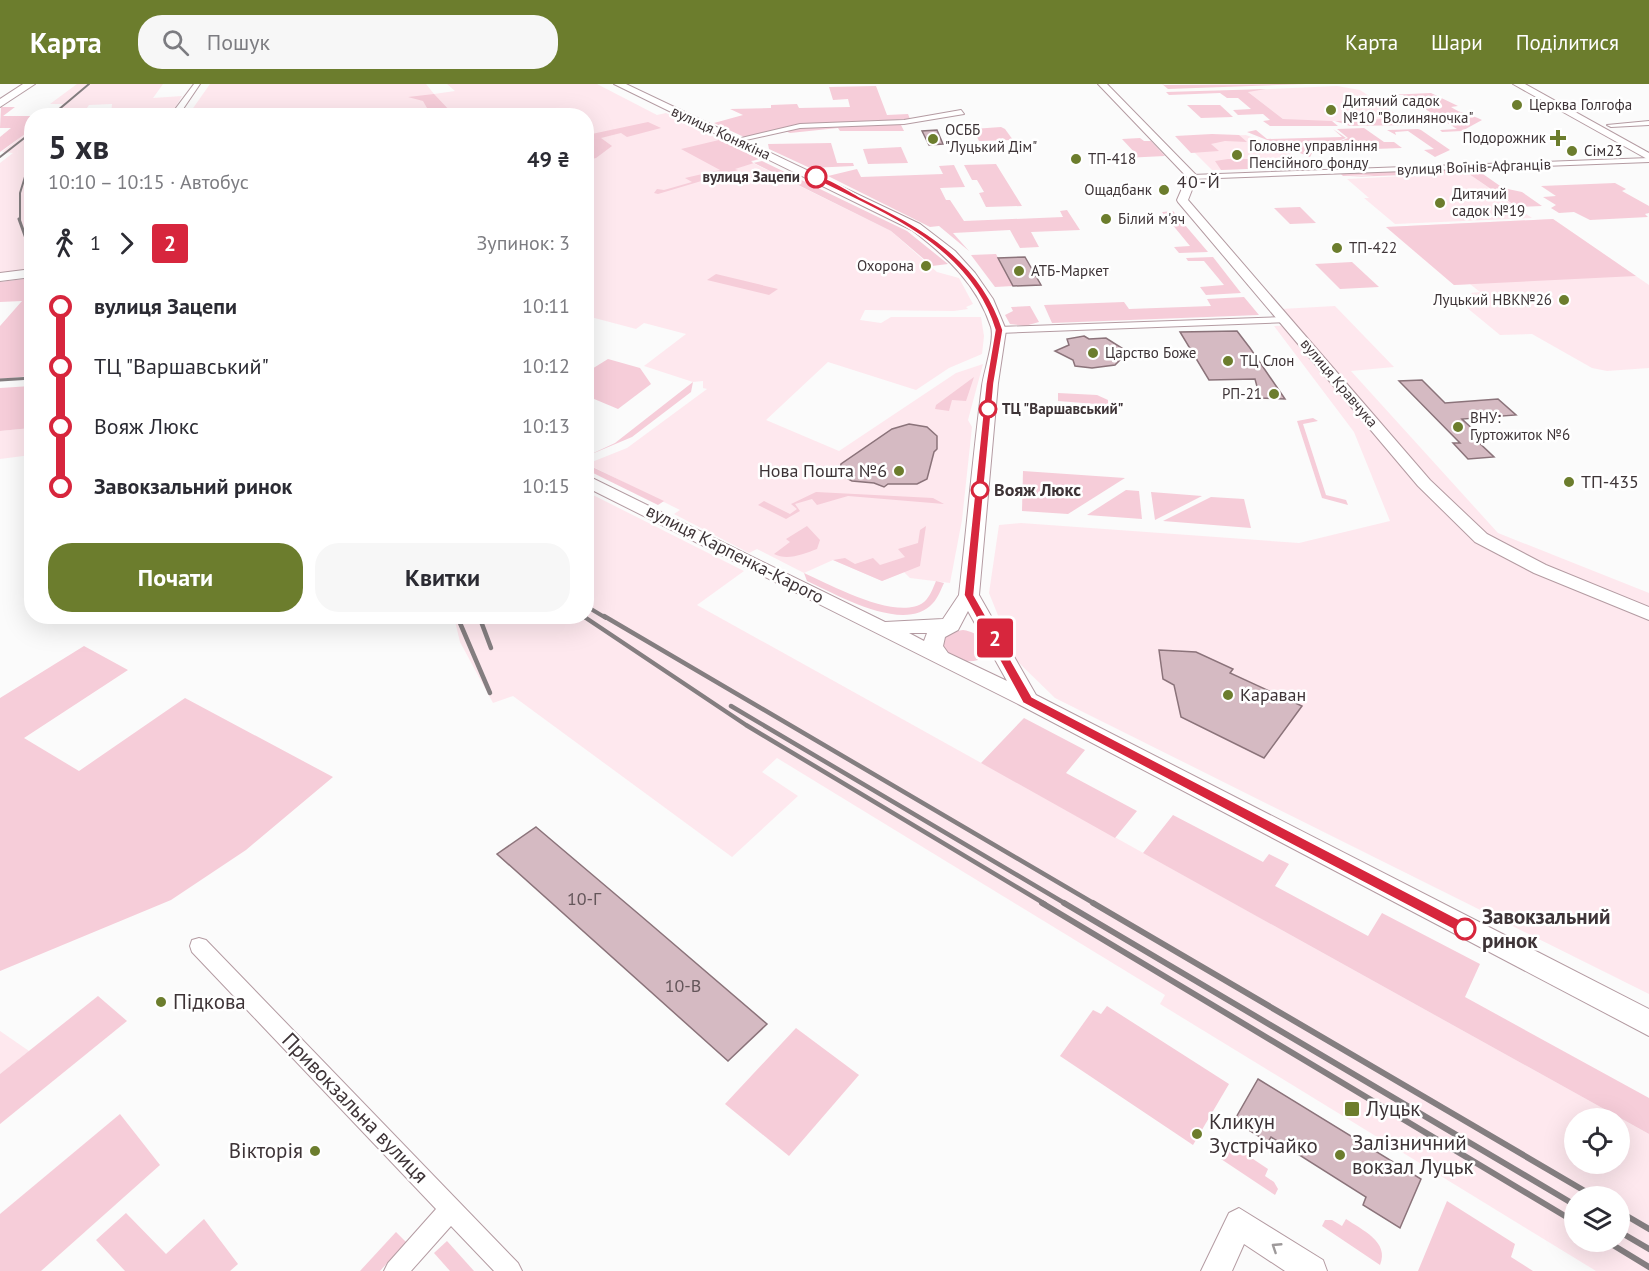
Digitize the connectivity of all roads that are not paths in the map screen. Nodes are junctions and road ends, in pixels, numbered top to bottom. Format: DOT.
graph roads {
  1 [pos="30,84"];
  2 [pos="197,84"];
  3 [pos="619,84"];
  4 [pos="1102,84"];
  5 [pos="1518,84"];
  6 [pos="1536,84"];
  7 [pos="0,104"];
  8 [pos="180,108"];
  9 [pos="961,112"];
  10 [pos="1649,123"];
  11 [pos="1611,125"];
  12 [pos="737,140"];
  13 [pos="1649,146"];
  14 [pos="1649,159"];
  15 [pos="1192,177"];
  16 [pos="24,274"];
  17 [pos="0,277"];
  18 [pos="1285,320"];
  19 [pos="999,330"];
  20 [pos="594,484"];
  21 [pos="969,595"];
  22 [pos="1649,614"];
  23 [pos="948,626"];
  24 [pos="883,628"];
  25 [pos="993,637"];
  26 [pos="948,661"];
  27 [pos="1028,700"];
  28 [pos="199,946"];
  29 [pos="1649,1023"];
  30 [pos="451,1209"];
  31 [pos="396,1271"];
  32 [pos="510,1271"];
  33 [pos="1216,1271"];
  34 [pos="1312,1271"];
  1 -- 7 [label="main road"];
  2 -- 8 [label="street"];
  3 -- 12 [label="main road, вулиця Конякіна"];
  4 -- 15 [label="street"];
  5 -- 14 [label="main road"];
  6 -- 11 [label="main road"];
  9 -- 12 [label="street"];
  10 -- 11 [label="street"];
  11 -- 13 [label="main road"];
  12 -- 19 [label="main road, вулиця Конякіна"];
  14 -- 15 [label="street, вулиця Воїнів-Афганців"];
  15 -- 18 [label="street, вулиця Кравчука"];
  16 -- 17 [label="main road"];
  18 -- 19 [label="street"];
  18 -- 22 [label="street, вулиця Кравчука"];
  19 -- 21 [label="main road"];
  20 -- 24 [label="main road, вулиця Карпенка-Карого"];
  21 -- 23 [label="main road"];
  21 -- 25 [label="main road"];
  23 -- 24 [label="main road"];
  23 -- 25 [label="main road"];
  23 -- 26 [label="main road"];
  24 -- 26 [label="main road, вулиця Карпенка-Карого"];
  25 -- 26 [label="main road"];
  25 -- 27 [label="main road"];
  26 -- 27 [label="main road, вулиця Карпенка-Карого"];
  27 -- 29 [label="main road"];
  28 -- 30 [label="street, Привокзальна вулиця"];
  30 -- 31 [label="street"];
  30 -- 32 [label="street, Привокзальна вулиця"];
  34 -- 33 [label="street, one-way"];
}
